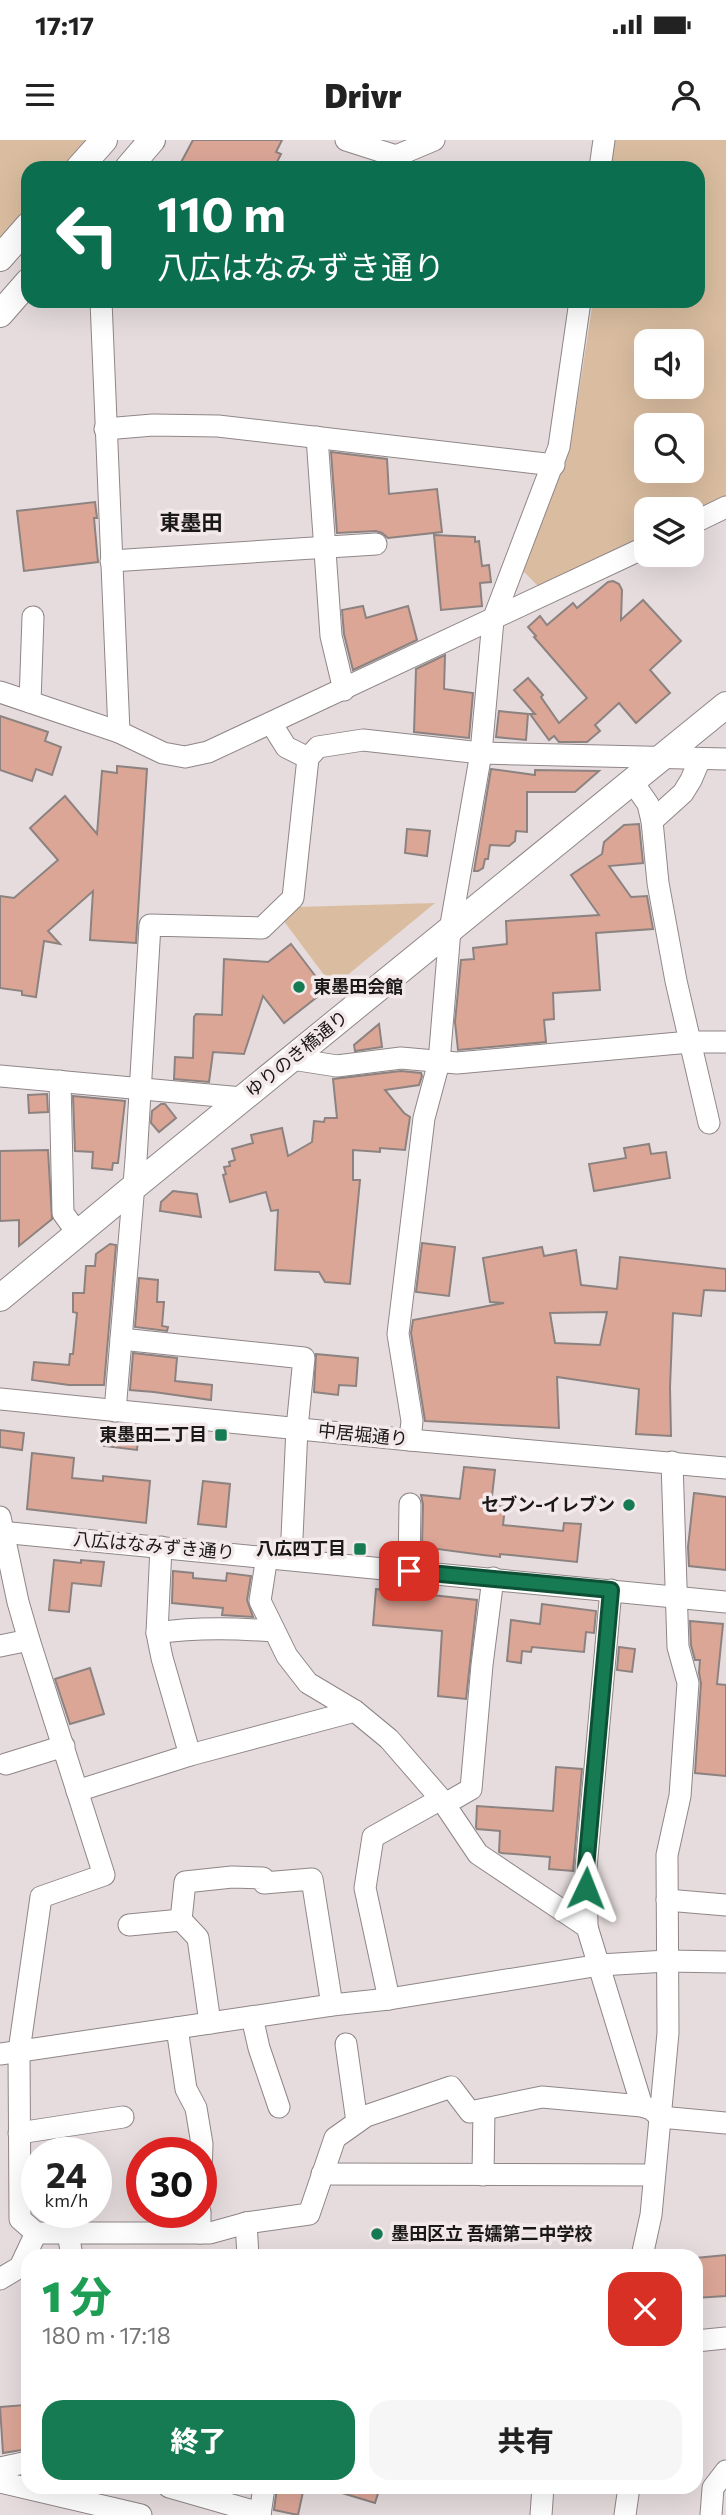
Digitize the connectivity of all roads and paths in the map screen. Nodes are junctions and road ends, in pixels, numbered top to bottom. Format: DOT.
graph roads {
  1 [pos="104,140"];
  2 [pos="152,140"];
  3 [pos="346,140"];
  4 [pos="434,140"];
  5 [pos="604,140"];
  6 [pos="85,161"];
  7 [pos="134,161"];
  8 [pos="601,161"];
  9 [pos="21,234"];
  10 [pos="0,258"];
  11 [pos="21,290"];
  12 [pos="101,308"];
  13 [pos="579,308"];
  14 [pos="0,314"];
  15 [pos="105,429"];
  16 [pos="317,437"];
  17 [pos="554,465"];
  18 [pos="726,507"];
  19 [pos="704,518"];
  20 [pos="376,544"];
  21 [pos="323,547"];
  22 [pos="634,553"];
  23 [pos="111,561"];
  24 [pos="33,617"];
  25 [pos="493,620"];
  26 [pos="344,690"];
  27 [pos="0,692"];
  28 [pos="30,702"];
  29 [pos="726,705"];
  30 [pos="271,723"];
  31 [pos="119,732"];
  32 [pos="481,753"];
  33 [pos="308,758"];
  34 [pos="660,759"];
  35 [pos="700,759"];
  36 [pos="726,759"];
  37 [pos="632,781"];
  38 [pos="652,821"];
  39 [pos="450,930"];
  40 [pos="690,1042"];
  41 [pos="726,1042"];
  42 [pos="292,1059"];
  43 [pos="439,1062"];
  44 [pos="0,1076"];
  45 [pos="60,1082"];
  46 [pos="141,1089"];
  47 [pos="242,1098"];
  48 [pos="709,1123"];
  49 [pos="135,1186"];
  50 [pos="78,1234"];
  51 [pos="0,1298"];
  52 [pos="121,1339"];
  53 [pos="0,1399"];
  54 [pos="115,1411"];
  55 [pos="297,1428"];
  56 [pos="411,1440"];
  57 [pos="672,1462"];
  58 [pos="726,1468"];
  59 [pos="410,1504"];
  60 [pos="1,1527"];
  61 [pos="161,1546"];
  62 [pos="267,1556"];
  63 [pos="291,1559"];
  64 [pos="409,1571"];
  65 [pos="493,1578"];
  66 [pos="611,1590"];
  67 [pos="678,1597"];
  68 [pos="726,1602"];
  69 [pos="273,1631"];
  70 [pos="157,1633"];
  71 [pos="29,1640"];
  72 [pos="0,1646"];
  73 [pos="355,1711"];
  74 [pos="64,1746"];
  75 [pos="190,1755"];
  76 [pos="6,1763"];
  77 [pos="78,1791"];
  78 [pos="443,1802"];
  79 [pos="667,1900"];
  80 [pos="726,1905"];
  81 [pos="181,1920"];
  82 [pos="129,1925"];
  83 [pos="587,1927"];
  84 [pos="667,1961"];
  85 [pos="726,1962"];
  86 [pos="600,1965"];
  87 [pos="389,1999"];
  88 [pos="332,2005"];
  89 [pos="251,2017"];
  90 [pos="211,2023"];
  91 [pos="177,2028"];
  92 [pos="346,2044"];
  93 [pos="9,2053"];
  94 [pos="279,2108"];
  95 [pos="484,2110"];
  96 [pos="651,2111"];
  97 [pos="123,2117"];
  98 [pos="357,2122"];
  99 [pos="726,2123"];
  100 [pos="19,2133"];
  101 [pos="201,2137"];
  102 [pos="322,2174"];
  103 [pos="483,2175"];
  104 [pos="654,2175"];
  105 [pos="246,2223"];
  106 [pos="134,2228"];
  107 [pos="205,2228"];
  108 [pos="36,2233"];
  109 [pos="68,2233"];
  110 [pos="28,2249"];
  111 [pos="71,2249"];
  112 [pos="248,2249"];
  113 [pos="644,2249"];
  114 [pos="21,2265"];
  115 [pos="0,2279"];
  116 [pos="726,2338"];
  117 [pos="703,2340"];
  118 [pos="21,2466"];
  119 [pos="726,2471"];
  120 [pos="0,2477"];
  121 [pos="21,2487"];
  122 [pos="35,2494"];
  123 [pos="86,2494"];
  124 [pos="193,2494"];
  125 [pos="263,2494"];
  126 [pos="542,2494"];
  127 [pos="628,2494"];
  128 [pos="60,2506"];
  129 [pos="260,2514"];
  130 [pos="141,2515"];
  131 [pos="541,2515"];
  132 [pos="625,2515"];
  133 [pos="711,2515"];
  1 -- 6 [label="main road"];
  2 -- 7 [label="main road"];
  3 -- 4 [label="street"];
  5 -- 8 [label="street"];
  9 -- 10 [label="main road"];
  11 -- 14 [label="main road"];
  12 -- 15 [label="street"];
  13 -- 17 [label="street"];
  15 -- 16 [label="street"];
  15 -- 23 [label="street"];
  16 -- 17 [label="street"];
  16 -- 21 [label="street"];
  17 -- 25 [label="street"];
  18 -- 19 [label="street"];
  20 -- 21 [label="street"];
  21 -- 23 [label="street"];
  21 -- 26 [label="street"];
  22 -- 25 [label="street"];
  23 -- 31 [label="street"];
  24 -- 28 [label="street"];
  25 -- 26 [label="street"];
  25 -- 32 [label="street"];
  26 -- 30 [label="street"];
  27 -- 28 [label="street"];
  28 -- 31 [label="street"];
  29 -- 34 [label="main road, ゆりのき橋通り"];
  30 -- 31 [label="street"];
  30 -- 33 [label="street"];
  32 -- 33 [label="street"];
  32 -- 34 [label="street"];
  32 -- 39 [label="street"];
  33 -- 46 [label="street"];
  34 -- 35 [label="street"];
  34 -- 37 [label="main road, ゆりのき橋通り"];
  35 -- 36 [label="street"];
  35 -- 38 [label="street"];
  37 -- 38 [label="street"];
  37 -- 39 [label="main road, ゆりのき橋通り"];
  38 -- 40 [label="street"];
  39 -- 42 [label="main road, ゆりのき橋通り"];
  39 -- 43 [label="street"];
  40 -- 41 [label="street"];
  40 -- 43 [label="street"];
  40 -- 48 [label="street"];
  42 -- 43 [label="street"];
  42 -- 47 [label="main road, ゆりのき橋通り"];
  43 -- 56 [label="street"];
  44 -- 45 [label="street"];
  45 -- 46 [label="street"];
  45 -- 50 [label="street"];
  46 -- 47 [label="street"];
  46 -- 49 [label="street"];
  47 -- 49 [label="main road, ゆりのき橋通り"];
  49 -- 50 [label="main road, ゆりのき橋通り"];
  49 -- 52 [label="street"];
  50 -- 51 [label="main road, ゆりのき橋通り"];
  52 -- 54 [label="street"];
  52 -- 55 [label="street"];
  53 -- 54 [label="street, 中居堀通り"];
  54 -- 55 [label="street, 中居堀通り"];
  55 -- 56 [label="street, 中居堀通り"];
  55 -- 63 [label="street"];
  56 -- 57 [label="street, 中居堀通り"];
  57 -- 58 [label="street, 中居堀通り"];
  57 -- 67 [label="street"];
  59 -- 64 [label="street"];
  60 -- 61 [label="street, 八広はなみずき通り"];
  60 -- 71 [label="street"];
  61 -- 62 [label="street, 八広はなみずき通り"];
  61 -- 70 [label="street"];
  62 -- 63 [label="street, 八広はなみずき通り"];
  62 -- 69 [label="street"];
  63 -- 64 [label="street, 八広はなみずき通り"];
  64 -- 65 [label="street, 八広はなみずき通り"];
  65 -- 66 [label="street, 八広はなみずき通り"];
  65 -- 78 [label="street"];
  66 -- 67 [label="street, 八広はなみずき通り"];
  66 -- 83 [label="street"];
  67 -- 68 [label="street, 八広はなみずき通り"];
  67 -- 79 [label="street"];
  69 -- 70 [label="street"];
  69 -- 73 [label="street"];
  70 -- 75 [label="street"];
  71 -- 72 [label="street"];
  71 -- 74 [label="street"];
  73 -- 75 [label="street"];
  73 -- 78 [label="street"];
  74 -- 76 [label="street"];
  74 -- 77 [label="street"];
  75 -- 77 [label="street"];
  77 -- 93 [label="street"];
  78 -- 83 [label="street"];
  78 -- 87 [label="street"];
  79 -- 80 [label="street"];
  79 -- 84 [label="street"];
  81 -- 82 [label="street"];
  81 -- 88 [label="street"];
  81 -- 90 [label="street"];
  83 -- 86 [label="street"];
  84 -- 85 [label="street"];
  84 -- 86 [label="street"];
  84 -- 96 [label="street"];
  86 -- 87 [label="street"];
  86 -- 96 [label="street"];
  87 -- 88 [label="street"];
  88 -- 89 [label="street"];
  89 -- 90 [label="street"];
  89 -- 94 [label="street"];
  90 -- 91 [label="street"];
  91 -- 93 [label="street"];
  91 -- 101 [label="street"];
  92 -- 98 [label="street"];
  93 -- 100 [label="street"];
  95 -- 96 [label="street"];
  95 -- 98 [label="street"];
  95 -- 103 [label="street"];
  96 -- 99 [label="street"];
  96 -- 104 [label="street"];
  97 -- 100 [label="street"];
  98 -- 102 [label="street"];
  100 -- 108 [label="street"];
  102 -- 103 [label="street"];
  102 -- 105 [label="street"];
  103 -- 104 [label="street"];
  104 -- 113 [label="street"];
  105 -- 107 [label="street"];
  105 -- 112 [label="street"];
  106 -- 109 [label="street"];
  108 -- 109 [label="street"];
  108 -- 110 [label="street"];
  109 -- 111 [label="street"];
  114 -- 115 [label="street"];
  116 -- 117 [label="street"];
  118 -- 120 [label="street"];
  119 -- 133 [label="street"];
  120 -- 121 [label="street"];
  122 -- 128 [label="street"];
  123 -- 128 [label="street"];
  123 -- 130 [label="street"];
  124 -- 129 [label="street"];
  125 -- 129 [label="street"];
  126 -- 131 [label="street"];
  127 -- 132 [label="street"];
}
